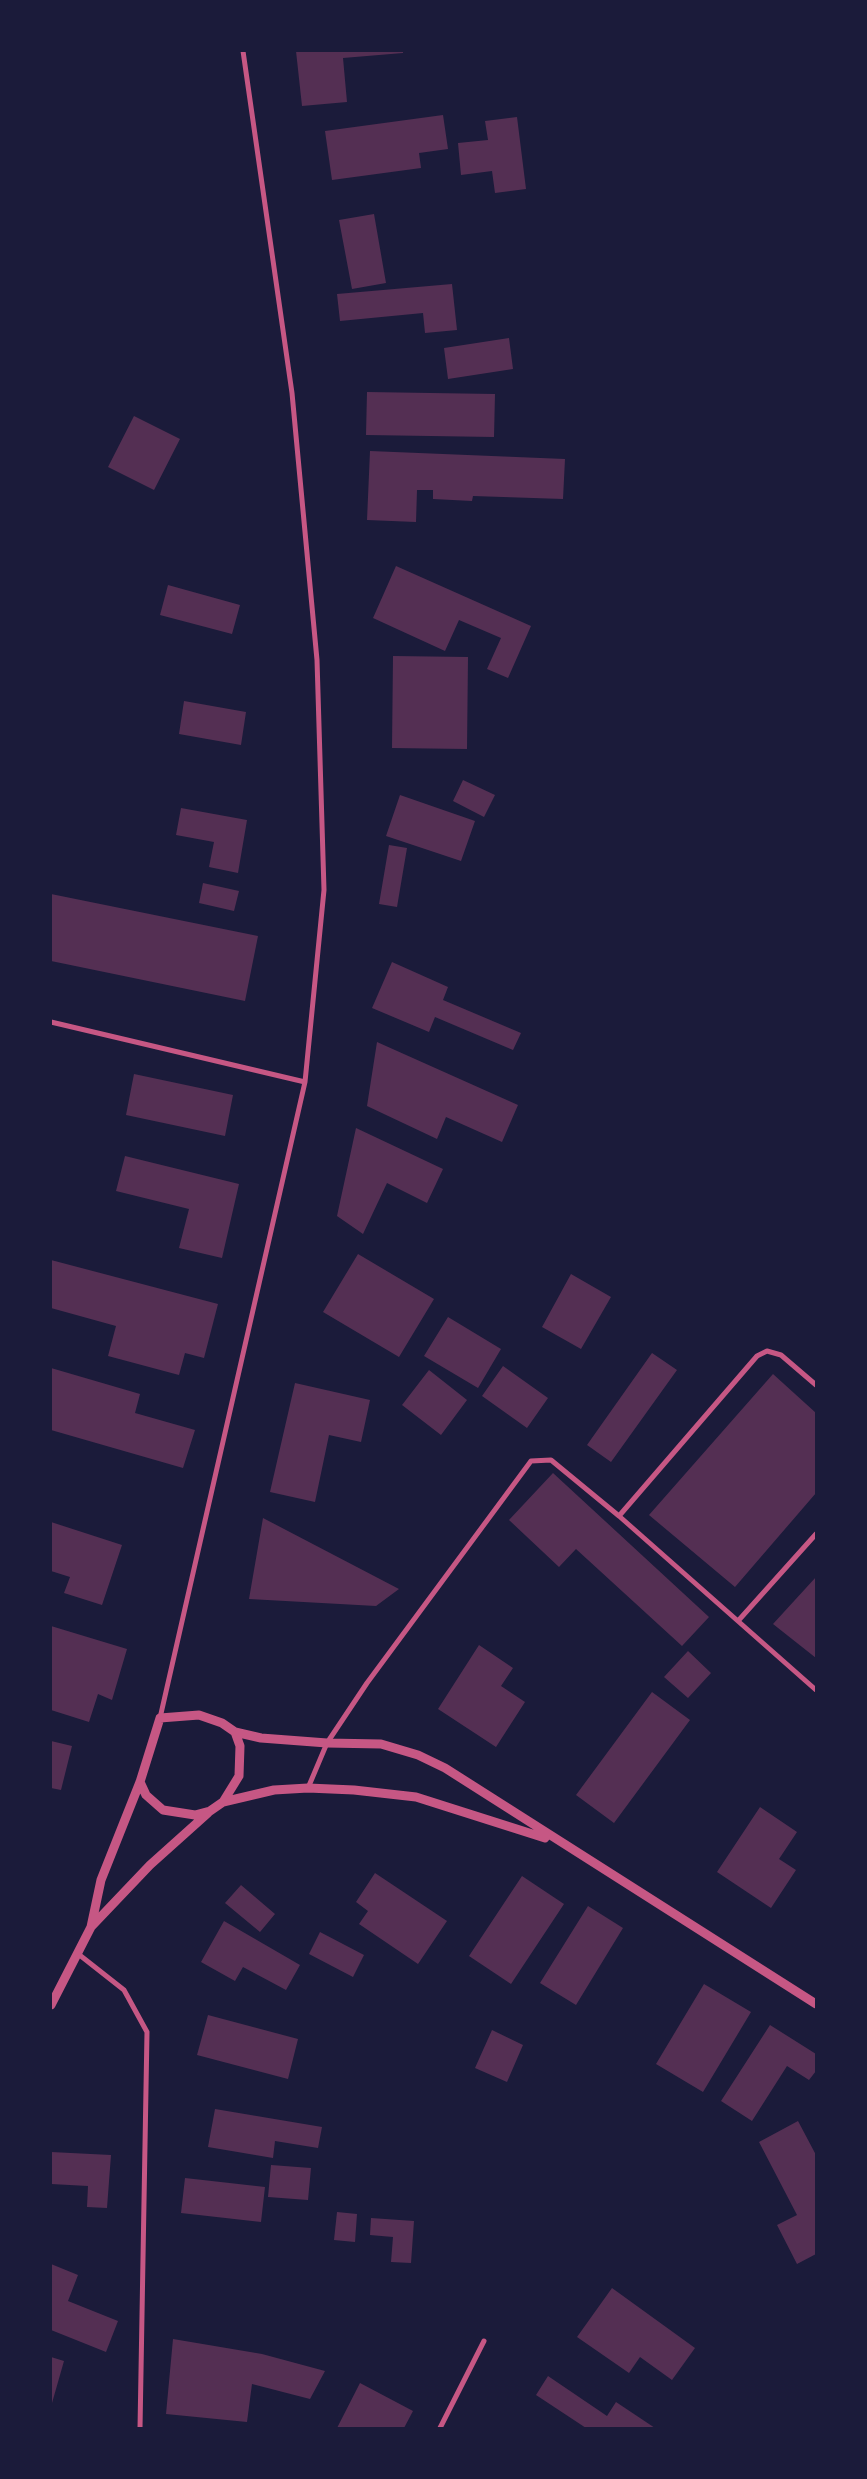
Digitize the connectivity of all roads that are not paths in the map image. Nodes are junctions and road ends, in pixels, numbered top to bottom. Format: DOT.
graph roads {
  1 [pos="243,51"];
  2 [pos="51,1022"];
  3 [pos="306,1082"];
  4 [pos="816,1385"];
  5 [pos="619,1516"];
  6 [pos="816,1534"];
  7 [pos="738,1621"];
  8 [pos="816,1690"];
  9 [pos="160,1718"];
  10 [pos="235,1732"];
  11 [pos="327,1743"];
  12 [pos="140,1782"];
  13 [pos="308,1788"];
  14 [pos="224,1802"];
  15 [pos="210,1811"];
  16 [pos="558,1842"];
  17 [pos="91,1927"];
  18 [pos="77,1952"];
  19 [pos="816,2004"];
  20 [pos="51,2005"];
  21 [pos="484,2341"];
  22 [pos="140,2428"];
  23 [pos="440,2428"];
  1 -- 3 [label="street"];
  2 -- 3 [label="street"];
  3 -- 9 [label="street"];
  4 -- 5 [label="street"];
  5 -- 7 [label="street"];
  5 -- 11 [label="street"];
  6 -- 7 [label="street"];
  7 -- 8 [label="street"];
  9 -- 10 [label="street"];
  9 -- 12 [label="street"];
  10 -- 11 [label="street"];
  10 -- 14 [label="street"];
  11 -- 13 [label="street"];
  11 -- 16 [label="street"];
  12 -- 15 [label="street"];
  12 -- 17 [label="street"];
  13 -- 14 [label="street"];
  13 -- 16 [label="street"];
  14 -- 15 [label="street"];
  15 -- 17 [label="street"];
  16 -- 19 [label="street"];
  17 -- 18 [label="street"];
  18 -- 20 [label="street"];
  18 -- 22 [label="street"];
  21 -- 23 [label="street"];
}
